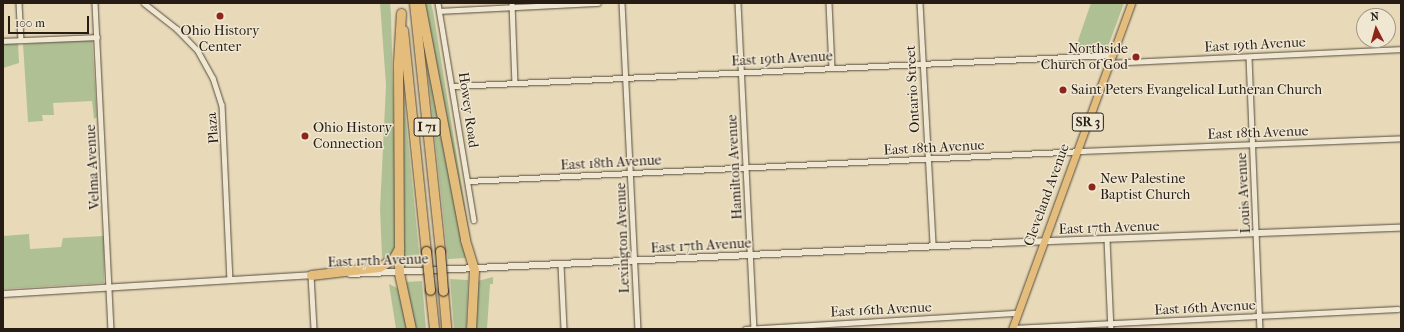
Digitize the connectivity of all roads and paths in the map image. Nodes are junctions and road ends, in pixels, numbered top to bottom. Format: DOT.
graph roads {
  1 [pos="19,3"];
  2 [pos="95,3"];
  3 [pos="144,3"];
  4 [pos="414,3"];
  5 [pos="420,3"];
  6 [pos="438,3"];
  7 [pos="598,3"];
  8 [pos="622,3"];
  9 [pos="738,3"];
  10 [pos="829,3"];
  11 [pos="920,3"];
  12 [pos="1131,3"];
  13 [pos="512,5"];
  14 [pos="400,8"];
  15 [pos="440,11"];
  16 [pos="97,36"];
  17 [pos="21,40"];
  18 [pos="3,41"];
  19 [pos="1401,49"];
  20 [pos="1112,55"];
  21 [pos="1248,57"];
  22 [pos="1109,63"];
  23 [pos="923,64"];
  24 [pos="832,68"];
  25 [pos="741,72"];
  26 [pos="626,77"];
  27 [pos="515,83"];
  28 [pos="454,86"];
  29 [pos="1401,138"];
  30 [pos="1252,144"];
  31 [pos="1077,152"];
  32 [pos="928,159"];
  33 [pos="746,168"];
  34 [pos="631,173"];
  35 [pos="468,181"];
  36 [pos="474,220"];
  37 [pos="1401,228"];
  38 [pos="1256,234"];
  39 [pos="1107,240"];
  40 [pos="400,241"];
  41 [pos="1044,242"];
  42 [pos="933,246"];
  43 [pos="750,256"];
  44 [pos="634,261"];
  45 [pos="561,265"];
  46 [pos="474,270"];
  47 [pos="399,273"];
  48 [pos="311,275"];
  49 [pos="230,280"];
  50 [pos="110,287"];
  51 [pos="3,294"];
  52 [pos="1398,309"];
  53 [pos="1018,313"];
  54 [pos="1260,316"];
  55 [pos="1111,323"];
  56 [pos="1012,328"];
  57 [pos="111,329"];
  58 [pos="314,329"];
  59 [pos="411,329"];
  60 [pos="434,329"];
  61 [pos="446,329"];
  62 [pos="471,329"];
  63 [pos="564,329"];
  64 [pos="638,329"];
  65 [pos="745,329"];
  66 [pos="754,329"];
  67 [pos="1111,329"];
  68 [pos="1260,329"];
  1 -- 17 [label="street"];
  2 -- 16 [label="street, Velma Avenue"];
  3 -- 49 [label="street, Plaza"];
  4 -- 61 [label="highway, I 71, bridge"];
  5 -- 46 [label="highway"];
  6 -- 15 [label="street, Howey Road"];
  7 -- 13 [label="street"];
  8 -- 26 [label="street, Lexington Avenue"];
  9 -- 25 [label="street, Hamilton Avenue"];
  10 -- 24 [label="street"];
  11 -- 23 [label="street, Ontario Street"];
  12 -- 20 [label="main road, Cleveland Avenue / SR 3"];
  13 -- 15 [label="street"];
  13 -- 27 [label="street"];
  14 -- 40 [label="highway"];
  14 -- 60 [label="highway, I 71, bridge"];
  15 -- 28 [label="street, Howey Road"];
  16 -- 17 [label="street"];
  16 -- 50 [label="street, Velma Avenue"];
  17 -- 18 [label="street"];
  19 -- 21 [label="street, East 19th Avenue"];
  20 -- 22 [label="main road, Cleveland Avenue / SR 3"];
  20 -- 23 [label="street, East 19th Avenue"];
  21 -- 22 [label="street, East 19th Avenue"];
  21 -- 30 [label="street, Louis Avenue"];
  22 -- 31 [label="main road, Cleveland Avenue / SR 3"];
  23 -- 24 [label="street, East 19th Avenue"];
  23 -- 32 [label="street, Ontario Street"];
  24 -- 25 [label="street, East 19th Avenue"];
  25 -- 26 [label="street, East 19th Avenue"];
  25 -- 33 [label="street, Hamilton Avenue"];
  26 -- 27 [label="street, East 19th Avenue"];
  26 -- 34 [label="street, Lexington Avenue"];
  27 -- 28 [label="street, East 19th Avenue"];
  28 -- 35 [label="street, Howey Road"];
  29 -- 30 [label="street, East 18th Avenue"];
  30 -- 31 [label="street, East 18th Avenue"];
  30 -- 38 [label="street, Louis Avenue"];
  31 -- 32 [label="street, East 18th Avenue"];
  31 -- 41 [label="main road, Cleveland Avenue / SR 3"];
  32 -- 33 [label="street, East 18th Avenue"];
  32 -- 42 [label="street, Ontario Street"];
  33 -- 34 [label="street, East 18th Avenue"];
  33 -- 43 [label="street, Hamilton Avenue"];
  34 -- 35 [label="street, East 18th Avenue"];
  34 -- 44 [label="street, Lexington Avenue"];
  35 -- 36 [label="street, Howey Road"];
  37 -- 38 [label="street, East 17th Avenue"];
  38 -- 39 [label="street, East 17th Avenue"];
  38 -- 54 [label="street, Louis Avenue"];
  39 -- 41 [label="street, East 17th Avenue"];
  39 -- 55 [label="street"];
  40 -- 47 [label="highway"];
  40 -- 48 [label="highway"];
  41 -- 42 [label="street, East 17th Avenue"];
  41 -- 53 [label="main road, Cleveland Avenue / SR 3"];
  42 -- 43 [label="street, East 17th Avenue"];
  43 -- 44 [label="street, East 17th Avenue"];
  43 -- 66 [label="street, Hamilton Avenue"];
  44 -- 45 [label="street, East 17th Avenue"];
  44 -- 64 [label="street, Lexington Avenue"];
  45 -- 46 [label="street, East 17th Avenue"];
  45 -- 63 [label="street"];
  46 -- 47 [label="street, East 17th Avenue"];
  46 -- 62 [label="highway"];
  47 -- 48 [label="street, East 17th Avenue"];
  47 -- 59 [label="highway"];
  48 -- 49 [label="street, East 17th Avenue"];
  48 -- 58 [label="street"];
  49 -- 50 [label="street, East 17th Avenue"];
  50 -- 51 [label="street, East 17th Avenue"];
  50 -- 57 [label="street, Velma Avenue"];
  52 -- 54 [label="street, East 16th Avenue"];
  53 -- 56 [label="main road, Cleveland Avenue / SR 3"];
  53 -- 66 [label="street, East 16th Avenue"];
  54 -- 55 [label="street, East 16th Avenue"];
  54 -- 68 [label="street, Louis Avenue"];
  55 -- 56 [label="street, East 16th Avenue"];
  55 -- 67 [label="street"];
  65 -- 66 [label="street, East 16th Avenue"];
}
